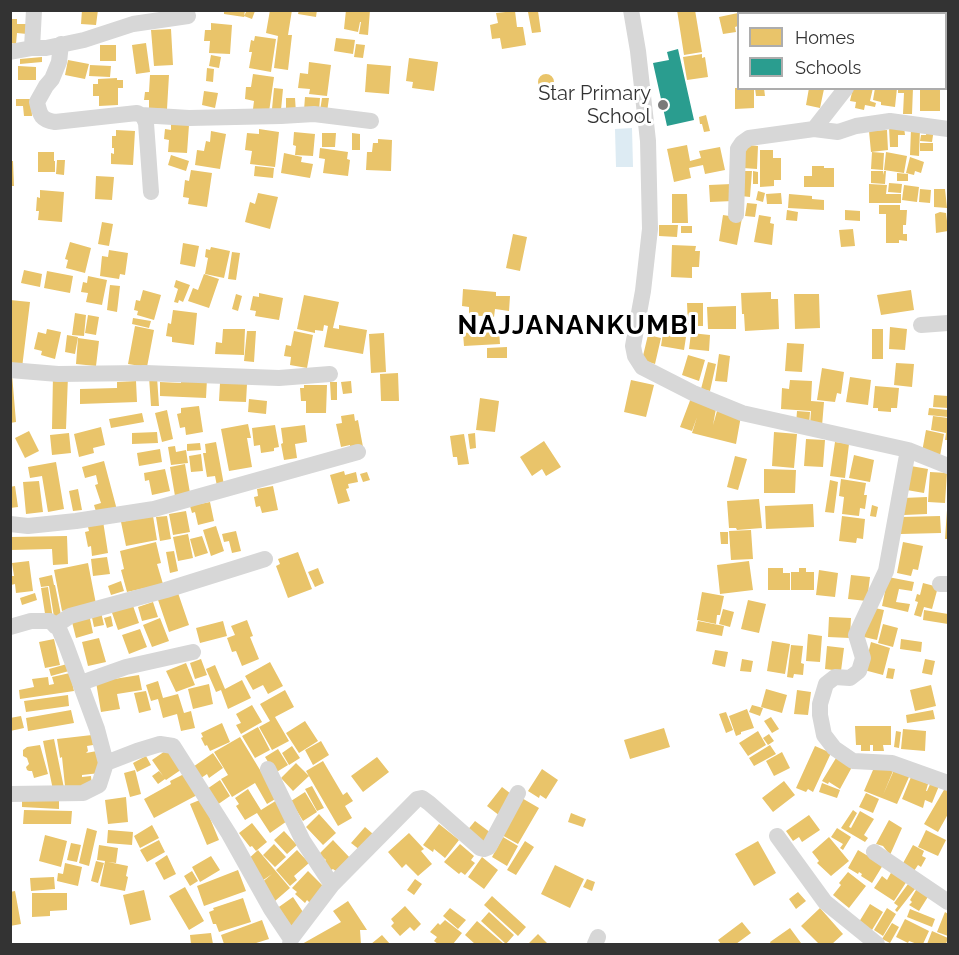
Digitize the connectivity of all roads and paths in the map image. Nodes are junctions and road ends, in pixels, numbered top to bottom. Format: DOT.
graph roads {
  1 [pos="33,10"];
  2 [pos="631,10"];
  3 [pos="188,16"];
  4 [pos="61,44"];
  5 [pos="32,48"];
  6 [pos="10,52"];
  7 [pos="844,90"];
  8 [pos="141,115"];
  9 [pos="371,121"];
  10 [pos="814,129"];
  11 [pos="948,129"];
  12 [pos="151,192"];
  13 [pos="736,215"];
  14 [pos="948,323"];
  15 [pos="921,325"];
  16 [pos="10,370"];
  17 [pos="330,374"];
  18 [pos="908,450"];
  19 [pos="358,453"];
  20 [pos="948,466"];
  21 [pos="10,524"];
  22 [pos="265,559"];
  23 [pos="55,626"];
  24 [pos="10,627"];
  25 [pos="194,652"];
  26 [pos="81,683"];
  27 [pos="106,763"];
  28 [pos="268,769"];
  29 [pos="948,783"];
  30 [pos="518,793"];
  31 [pos="10,794"];
  32 [pos="777,836"];
  33 [pos="874,852"];
  34 [pos="332,885"];
  35 [pos="948,902"];
  36 [pos="290,942"];
  37 [pos="877,945"];
  1 -- 5 [label="street"];
  2 -- 18 [label="street"];
  3 -- 4 [label="street"];
  4 -- 5 [label="street"];
  4 -- 8 [label="street"];
  5 -- 6 [label="street"];
  7 -- 10 [label="street"];
  8 -- 9 [label="street"];
  8 -- 12 [label="street"];
  10 -- 11 [label="street"];
  10 -- 13 [label="street"];
  14 -- 15 [label="street"];
  16 -- 17 [label="street"];
  18 -- 20 [label="street"];
  18 -- 29 [label="street"];
  19 -- 21 [label="street"];
  22 -- 23 [label="street"];
  23 -- 24 [label="street"];
  23 -- 26 [label="street"];
  25 -- 26 [label="street"];
  26 -- 27 [label="street"];
  27 -- 31 [label="street"];
  27 -- 36 [label="street"];
  28 -- 34 [label="street"];
  30 -- 34 [label="street"];
  32 -- 37 [label="street"];
  33 -- 35 [label="street"];
  34 -- 36 [label="street"];
}
